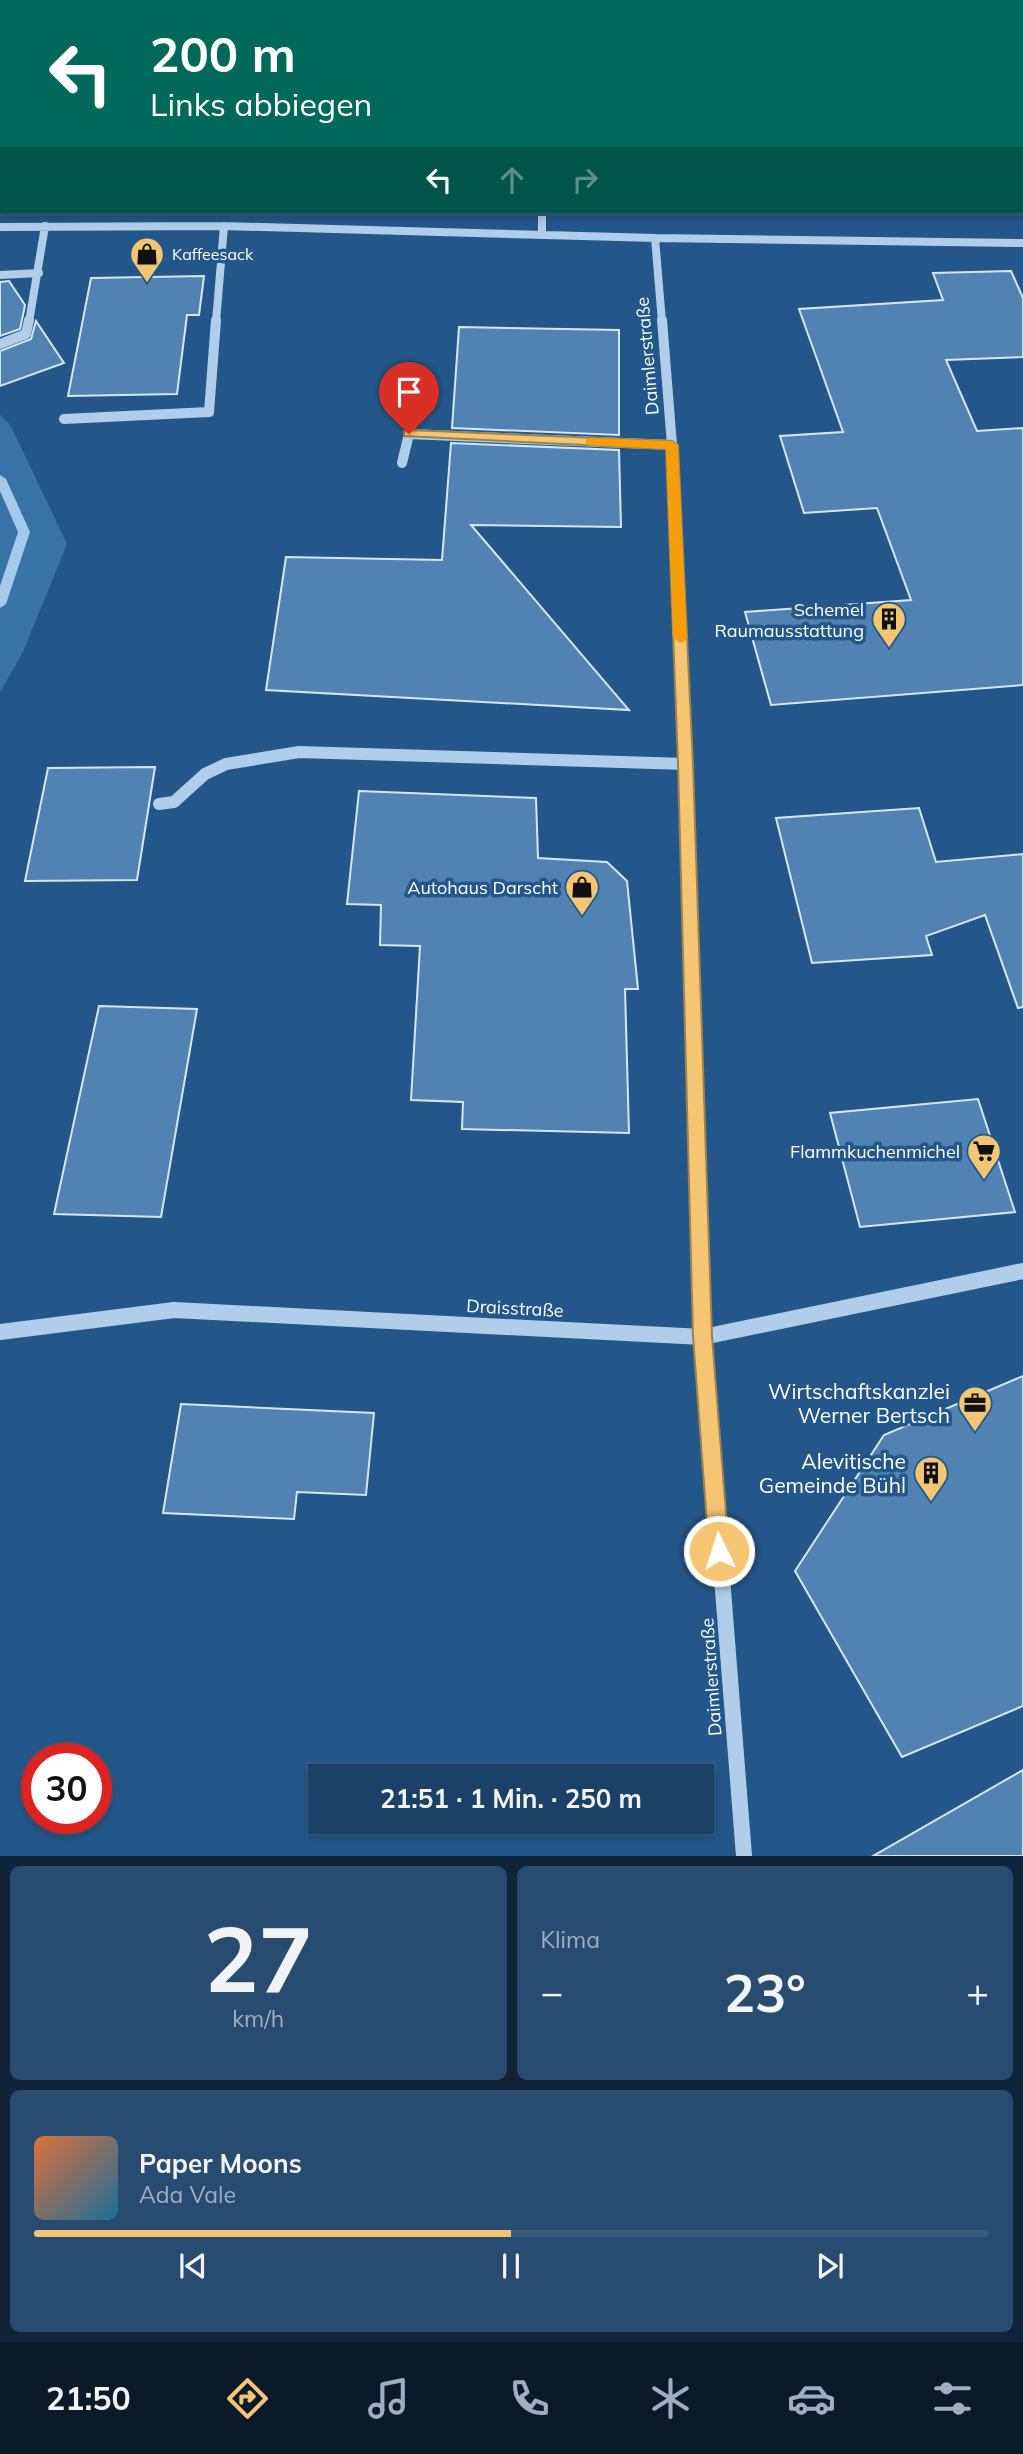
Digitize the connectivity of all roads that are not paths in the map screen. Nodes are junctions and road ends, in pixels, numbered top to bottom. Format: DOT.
graph roads {
  1 [pos="542,214"];
  2 [pos="45,226"];
  3 [pos="224,226"];
  4 [pos="0,227"];
  5 [pos="542,235"];
  6 [pos="654,238"];
  7 [pos="1023,243"];
  8 [pos="39,273"];
  9 [pos="0,275"];
  10 [pos="0,344"];
  11 [pos="64,419"];
  12 [pos="672,445"];
  13 [pos="402,463"];
  14 [pos="686,764"];
  15 [pos="159,804"];
  16 [pos="1023,1271"];
  17 [pos="0,1332"];
  18 [pos="703,1336"];
  19 [pos="744,1856"];
  1 -- 5 [label="street"];
  2 -- 3 [label="street"];
  2 -- 4 [label="street"];
  2 -- 8 [label="street"];
  3 -- 5 [label="street"];
  3 -- 11 [label="street"];
  5 -- 6 [label="street"];
  6 -- 7 [label="street"];
  6 -- 12 [label="street, Daimlerstraße"];
  8 -- 9 [label="street"];
  8 -- 10 [label="street"];
  12 -- 13 [label="street"];
  12 -- 14 [label="street, Daimlerstraße"];
  14 -- 15 [label="street"];
  14 -- 18 [label="street, Daimlerstraße"];
  16 -- 18 [label="street, Draisstraße"];
  17 -- 18 [label="street, Draisstraße"];
  18 -- 19 [label="street, Daimlerstraße"];
}
